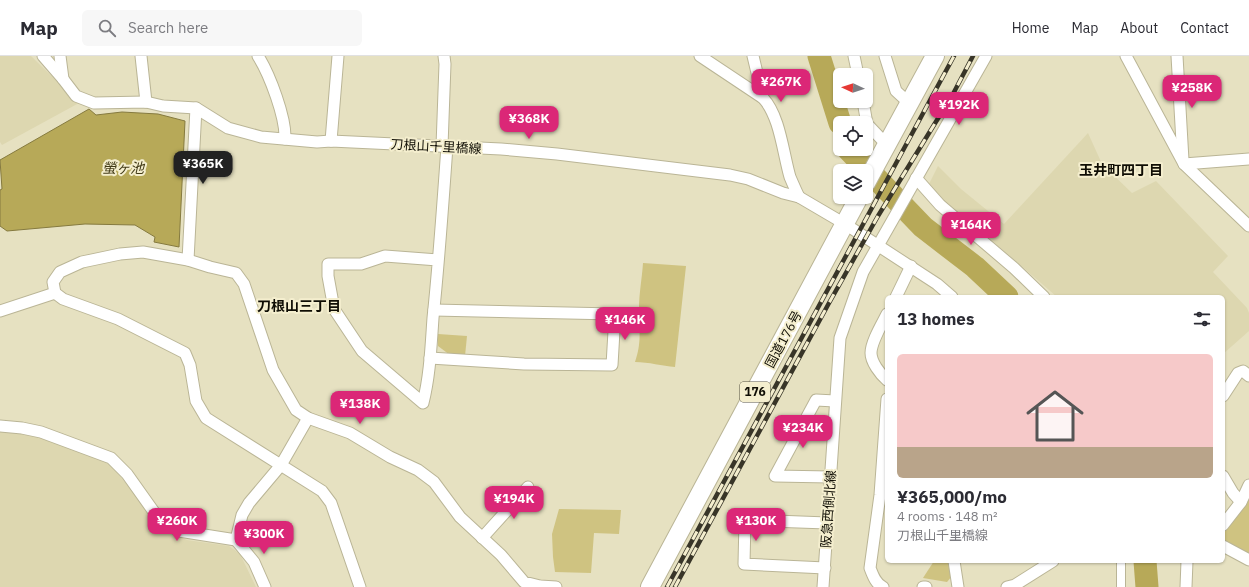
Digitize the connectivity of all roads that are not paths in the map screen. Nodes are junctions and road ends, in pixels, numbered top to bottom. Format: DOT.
graph roads {
  1 [pos="43,56"];
  2 [pos="60,56"];
  3 [pos="141,56"];
  4 [pos="258,56"];
  5 [pos="338,56"];
  6 [pos="444,56"];
  7 [pos="700,56"];
  8 [pos="753,56"];
  9 [pos="854,56"];
  10 [pos="885,56"];
  11 [pos="934,56"];
  12 [pos="986,56"];
  13 [pos="1126,56"];
  14 [pos="1177,56"];
  15 [pos="857,68"];
  16 [pos="64,79"];
  17 [pos="763,98"];
  18 [pos="146,102"];
  19 [pos="909,103"];
  20 [pos="196,108"];
  21 [pos="864,108"];
  22 [pos="285,139"];
  23 [pos="331,141"];
  24 [pos="445,146"];
  25 [pos="885,147"];
  26 [pos="1249,159"];
  27 [pos="1184,164"];
  28 [pos="873,170"];
  29 [pos="914,181"];
  30 [pos="799,197"];
  31 [pos="855,204"];
  32 [pos="845,224"];
  33 [pos="1249,226"];
  34 [pos="879,246"];
  35 [pos="188,260"];
  36 [pos="438,260"];
  37 [pos="910,266"];
  38 [pos="55,293"];
  39 [pos="897,295"];
  40 [pos="950,295"];
  41 [pos="1042,295"];
  42 [pos="434,310"];
  43 [pos="0,311"];
  44 [pos="885,318"];
  45 [pos="430,358"];
  46 [pos="1249,376"];
  47 [pos="885,378"];
  48 [pos="1225,393"];
  49 [pos="835,401"];
  50 [pos="308,418"];
  51 [pos="0,426"];
  52 [pos="885,426"];
  53 [pos="281,465"];
  54 [pos="830,477"];
  55 [pos="1225,480"];
  56 [pos="1249,485"];
  57 [pos="528,487"];
  58 [pos="1241,502"];
  59 [pos="1225,522"];
  60 [pos="827,523"];
  61 [pos="482,538"];
  62 [pos="236,540"];
  63 [pos="1225,547"];
  64 [pos="1249,560"];
  65 [pos="954,563"];
  66 [pos="1046,563"];
  67 [pos="1121,563"];
  68 [pos="1187,563"];
  69 [pos="824,568"];
  70 [pos="524,584"];
  71 [pos="265,587"];
  72 [pos="360,587"];
  73 [pos="556,587"];
  74 [pos="650,587"];
  75 [pos="823,587"];
  76 [pos="883,587"];
  77 [pos="958,587"];
  78 [pos="1007,587"];
  79 [pos="1121,587"];
  80 [pos="1186,587"];
  1 -- 16 [label="street, 刀根山千里橋線"];
  2 -- 16 [label="street"];
  3 -- 18 [label="street"];
  4 -- 22 [label="street"];
  5 -- 23 [label="street"];
  6 -- 24 [label="street"];
  7 -- 17 [label="street"];
  8 -- 17 [label="street"];
  9 -- 15 [label="street"];
  10 -- 19 [label="street"];
  11 -- 19 [label="highway"];
  12 -- 29 [label="street"];
  13 -- 27 [label="street"];
  14 -- 27 [label="street"];
  16 -- 18 [label="street, 刀根山千里橋線"];
  17 -- 30 [label="street"];
  18 -- 20 [label="street, 刀根山千里橋線"];
  19 -- 25 [label="highway"];
  20 -- 22 [label="street, 刀根山千里橋線"];
  20 -- 35 [label="street"];
  21 -- 25 [label="street"];
  22 -- 23 [label="street, 刀根山千里橋線"];
  23 -- 24 [label="street, 刀根山千里橋線"];
  24 -- 30 [label="street, 刀根山千里橋線"];
  24 -- 36 [label="street"];
  25 -- 28 [label="highway"];
  26 -- 27 [label="street"];
  27 -- 33 [label="street"];
  29 -- 34 [label="street, 阪急西側北線"];
  29 -- 41 [label="street"];
  30 -- 32 [label="street, 刀根山千里橋線"];
  31 -- 32 [label="highway, 国道176号 / 176"];
  32 -- 34 [label="street, 刀根山千里橋線"];
  32 -- 74 [label="highway, 国道176号 / 176"];
  34 -- 37 [label="street, 刀根山千里橋線"];
  34 -- 49 [label="street, 阪急西側北線"];
  35 -- 38 [label="street"];
  35 -- 50 [label="street"];
  36 -- 42 [label="street"];
  36 -- 45 [label="street"];
  37 -- 39 [label="street"];
  37 -- 40 [label="street, 刀根山千里橋線"];
  38 -- 43 [label="street"];
  38 -- 53 [label="street"];
  42 -- 45 [label="street"];
  42 -- 45 [label="street"];
  44 -- 47 [label="street"];
  46 -- 48 [label="street"];
  49 -- 54 [label="street, 阪急西側北線"];
  49 -- 54 [label="street"];
  50 -- 53 [label="street"];
  50 -- 61 [label="street"];
  51 -- 62 [label="street"];
  52 -- 76 [label="street"];
  53 -- 62 [label="street"];
  53 -- 72 [label="street"];
  54 -- 60 [label="street, 阪急西側北線"];
  55 -- 58 [label="street"];
  56 -- 58 [label="street"];
  57 -- 61 [label="street"];
  58 -- 59 [label="street"];
  60 -- 69 [label="street, 阪急西側北線"];
  60 -- 69 [label="street"];
  61 -- 70 [label="street"];
  62 -- 71 [label="street"];
  63 -- 64 [label="street"];
  65 -- 77 [label="street"];
  66 -- 78 [label="street"];
  67 -- 79 [label="street"];
  68 -- 80 [label="street"];
  69 -- 75 [label="street, 阪急西側北線"];
  70 -- 73 [label="street"];
}
